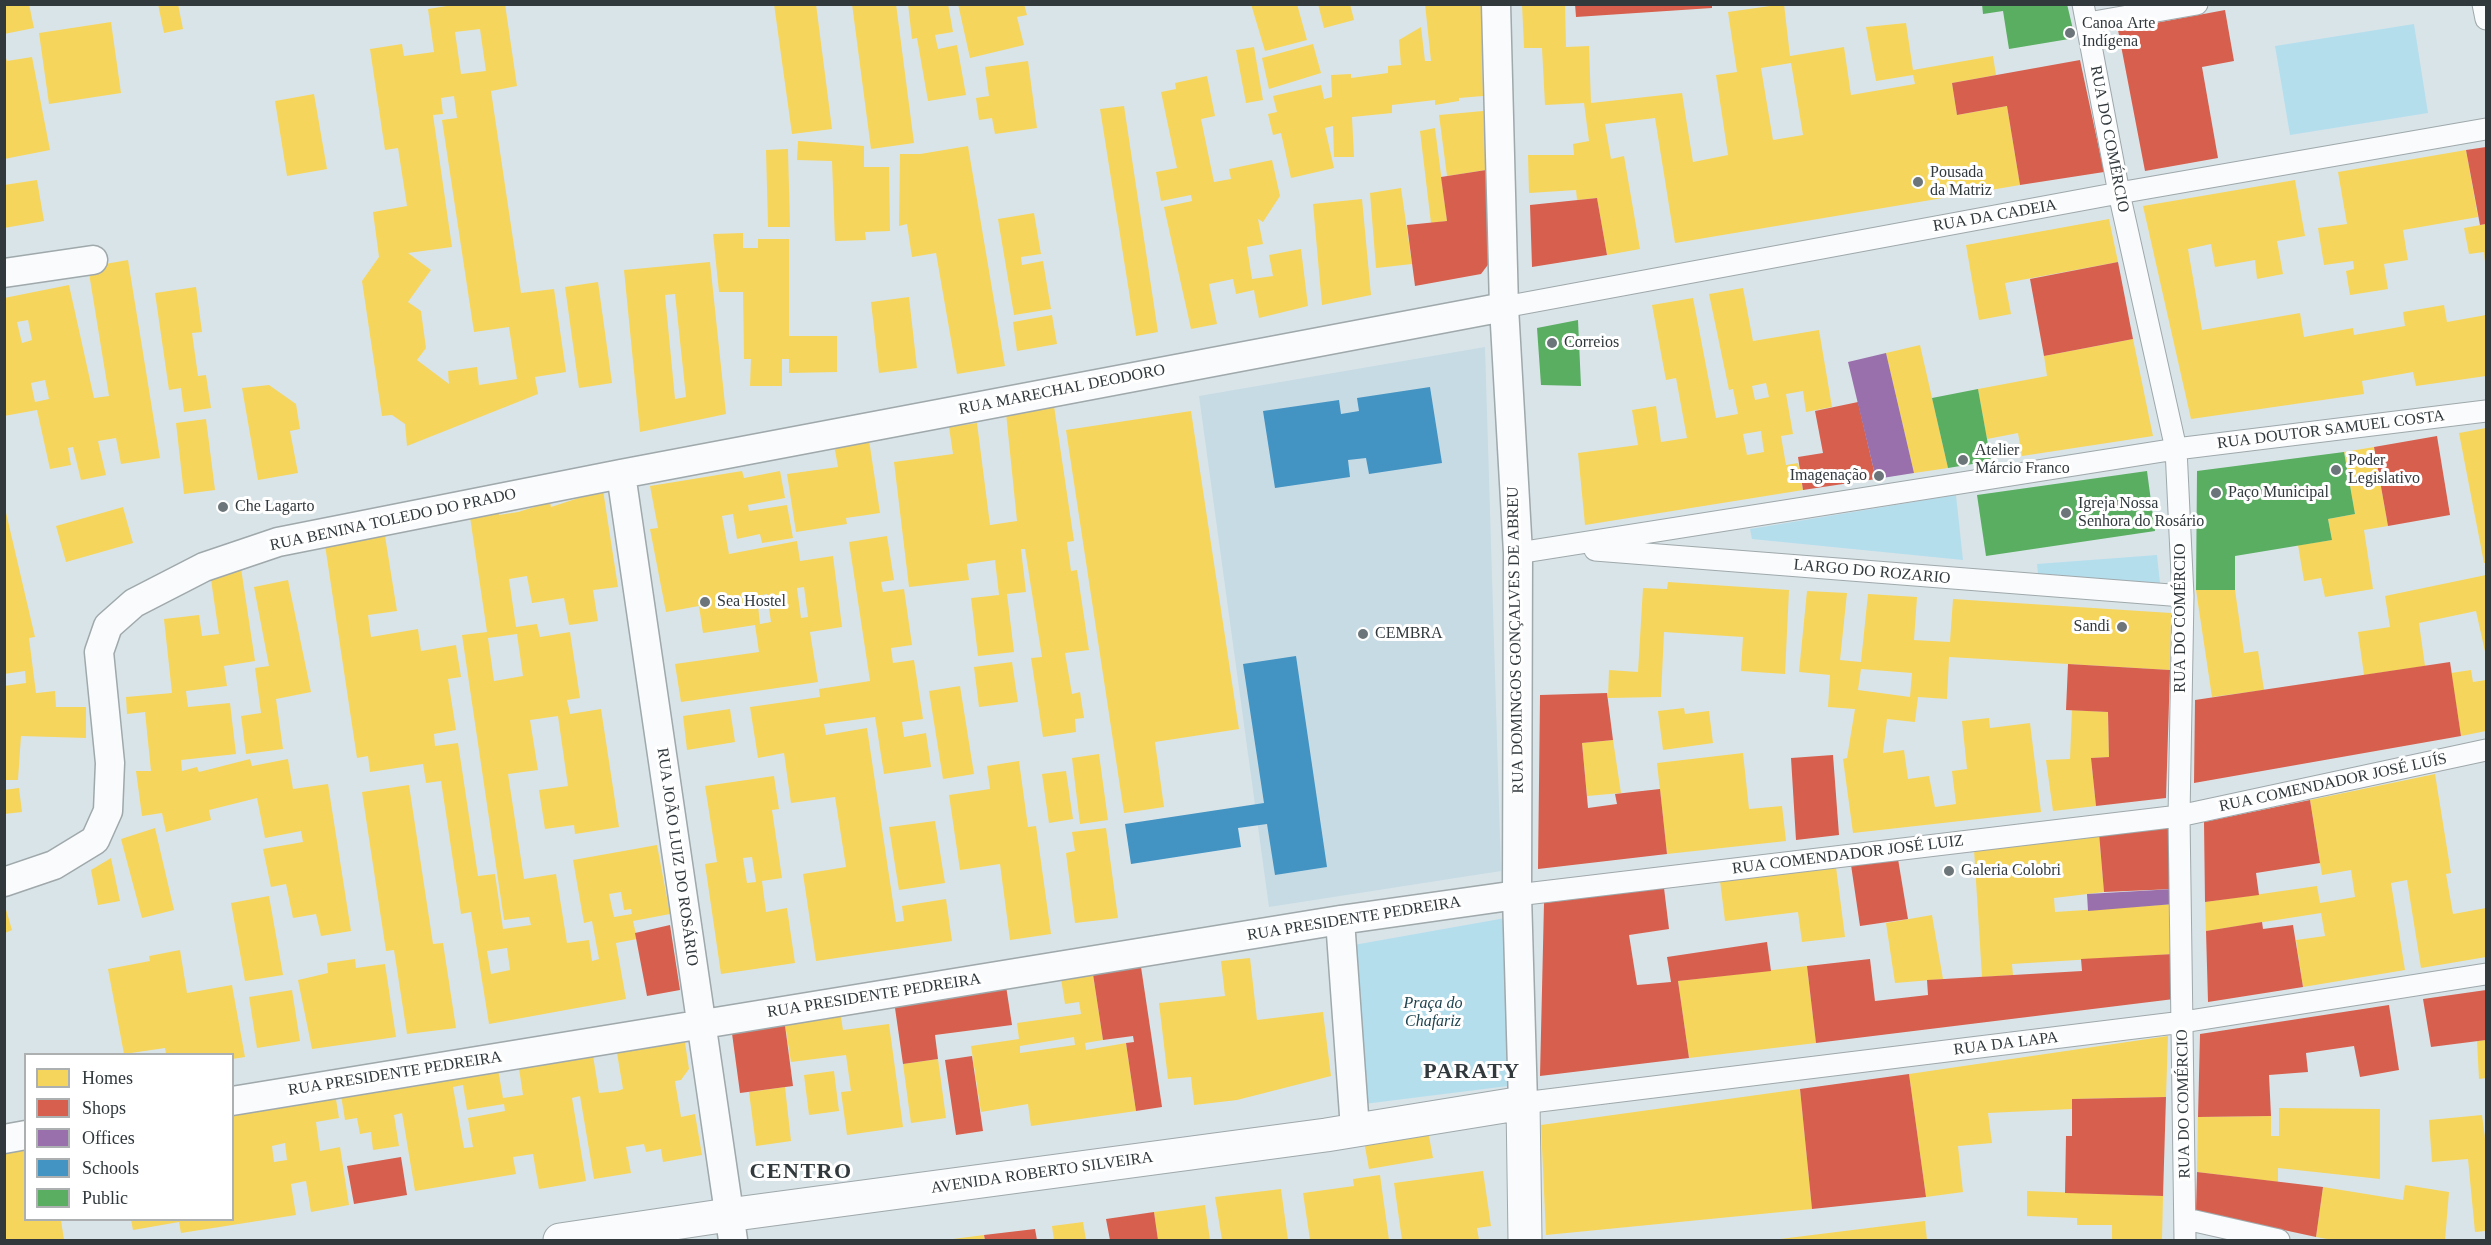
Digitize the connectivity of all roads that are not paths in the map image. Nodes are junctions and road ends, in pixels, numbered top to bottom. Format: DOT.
graph roads {
  1 [pos="1496,4"];
  2 [pos="2197,4"];
  3 [pos="2483,4"];
  4 [pos="2086,14"];
  5 [pos="2487,19"];
  6 [pos="2487,129"];
  7 [pos="2119,193"];
  8 [pos="93,260"];
  9 [pos="4,273"];
  10 [pos="1504,307"];
  11 [pos="2487,411"];
  12 [pos="2176,449"];
  13 [pos="621,474"];
  14 [pos="1560,547"];
  15 [pos="1518,553"];
  16 [pos="2183,596"];
  17 [pos="2487,750"];
  18 [pos="2179,816"];
  19 [pos="4,882"];
  20 [pos="1517,895"];
  21 [pos="1340,920"];
  22 [pos="2487,974"];
  23 [pos="2183,1022"];
  24 [pos="702,1024"];
  25 [pos="234,1101"];
  26 [pos="1523,1103"];
  27 [pos="1355,1129"];
  28 [pos="24,1135"];
  29 [pos="4,1139"];
  30 [pos="2186,1219"];
  31 [pos="731,1228"];
  32 [pos="560,1240"];
  33 [pos="1525,1240"];
  34 [pos="2185,1240"];
  35 [pos="2279,1240"];
  1 -- 10 [label="street, RUA DOMINGOS GONÇALVES DE ABREU"];
  2 -- 4 [label="street"];
  3 -- 5 [label="street"];
  4 -- 7 [label="street, RUA DO COMÉRCIO"];
  6 -- 7 [label="street, RUA DA CADEIA"];
  7 -- 10 [label="street, RUA DA CADEIA"];
  7 -- 12 [label="street, RUA DO COMÉRCIO"];
  8 -- 9 [label="street"];
  10 -- 13 [label="street, RUA MARECHAL DEODORO"];
  10 -- 15 [label="street, RUA DOMINGOS GONÇALVES DE ABREU"];
  11 -- 12 [label="street, RUA DOUTOR SAMUEL COSTA"];
  12 -- 14 [label="street, LARGO DO ROZARIO"];
  12 -- 16 [label="street, RUA DO COMÉRCIO"];
  13 -- 19 [label="street, RUA BENINA TOLEDO DO PRADO"];
  13 -- 24 [label="street, RUA JOÃO LUIZ DO ROSÁRIO"];
  14 -- 15 [label="street, LARGO DO ROZARIO"];
  14 -- 16 [label="street, LARGO DO ROZARIO"];
  15 -- 20 [label="street, RUA DOMINGOS GONÇALVES DE ABREU"];
  16 -- 18 [label="street, RUA DO COMÉRCIO"];
  17 -- 18 [label="street, RUA COMENDADOR JOSÉ LUÍS"];
  18 -- 20 [label="street, RUA COMENDADOR JOSÉ LUIZ"];
  18 -- 23 [label="street, RUA DO COMÉRCIO"];
  20 -- 21 [label="street, RUA PRESIDENTE PEDREIRA"];
  20 -- 26 [label="street, RUA DOMINGOS GONÇALVES DE ABREU"];
  21 -- 24 [label="street, RUA PRESIDENTE PEDREIRA"];
  21 -- 27 [label="street"];
  22 -- 23 [label="street, RUA DA LAPA"];
  23 -- 26 [label="street, RUA DA LAPA"];
  23 -- 30 [label="street, RUA DO COMÉRCIO"];
  24 -- 25 [label="street, RUA PRESIDENTE PEDREIRA"];
  24 -- 31 [label="street, RUA JOÃO LUIZ DO ROSÁRIO"];
  26 -- 27 [label="street, AVENIDA ROBERTO SILVEIRA"];
  26 -- 33 [label="street, RUA DOMINGOS GONÇALVES DE ABREU"];
  27 -- 31 [label="street, AVENIDA ROBERTO SILVEIRA"];
  28 -- 29 [label="street"];
  30 -- 34 [label="street, RUA DO COMÉRCIO"];
  30 -- 35 [label="street"];
  31 -- 32 [label="street, AVENIDA ROBERTO SILVEIRA"];
}
